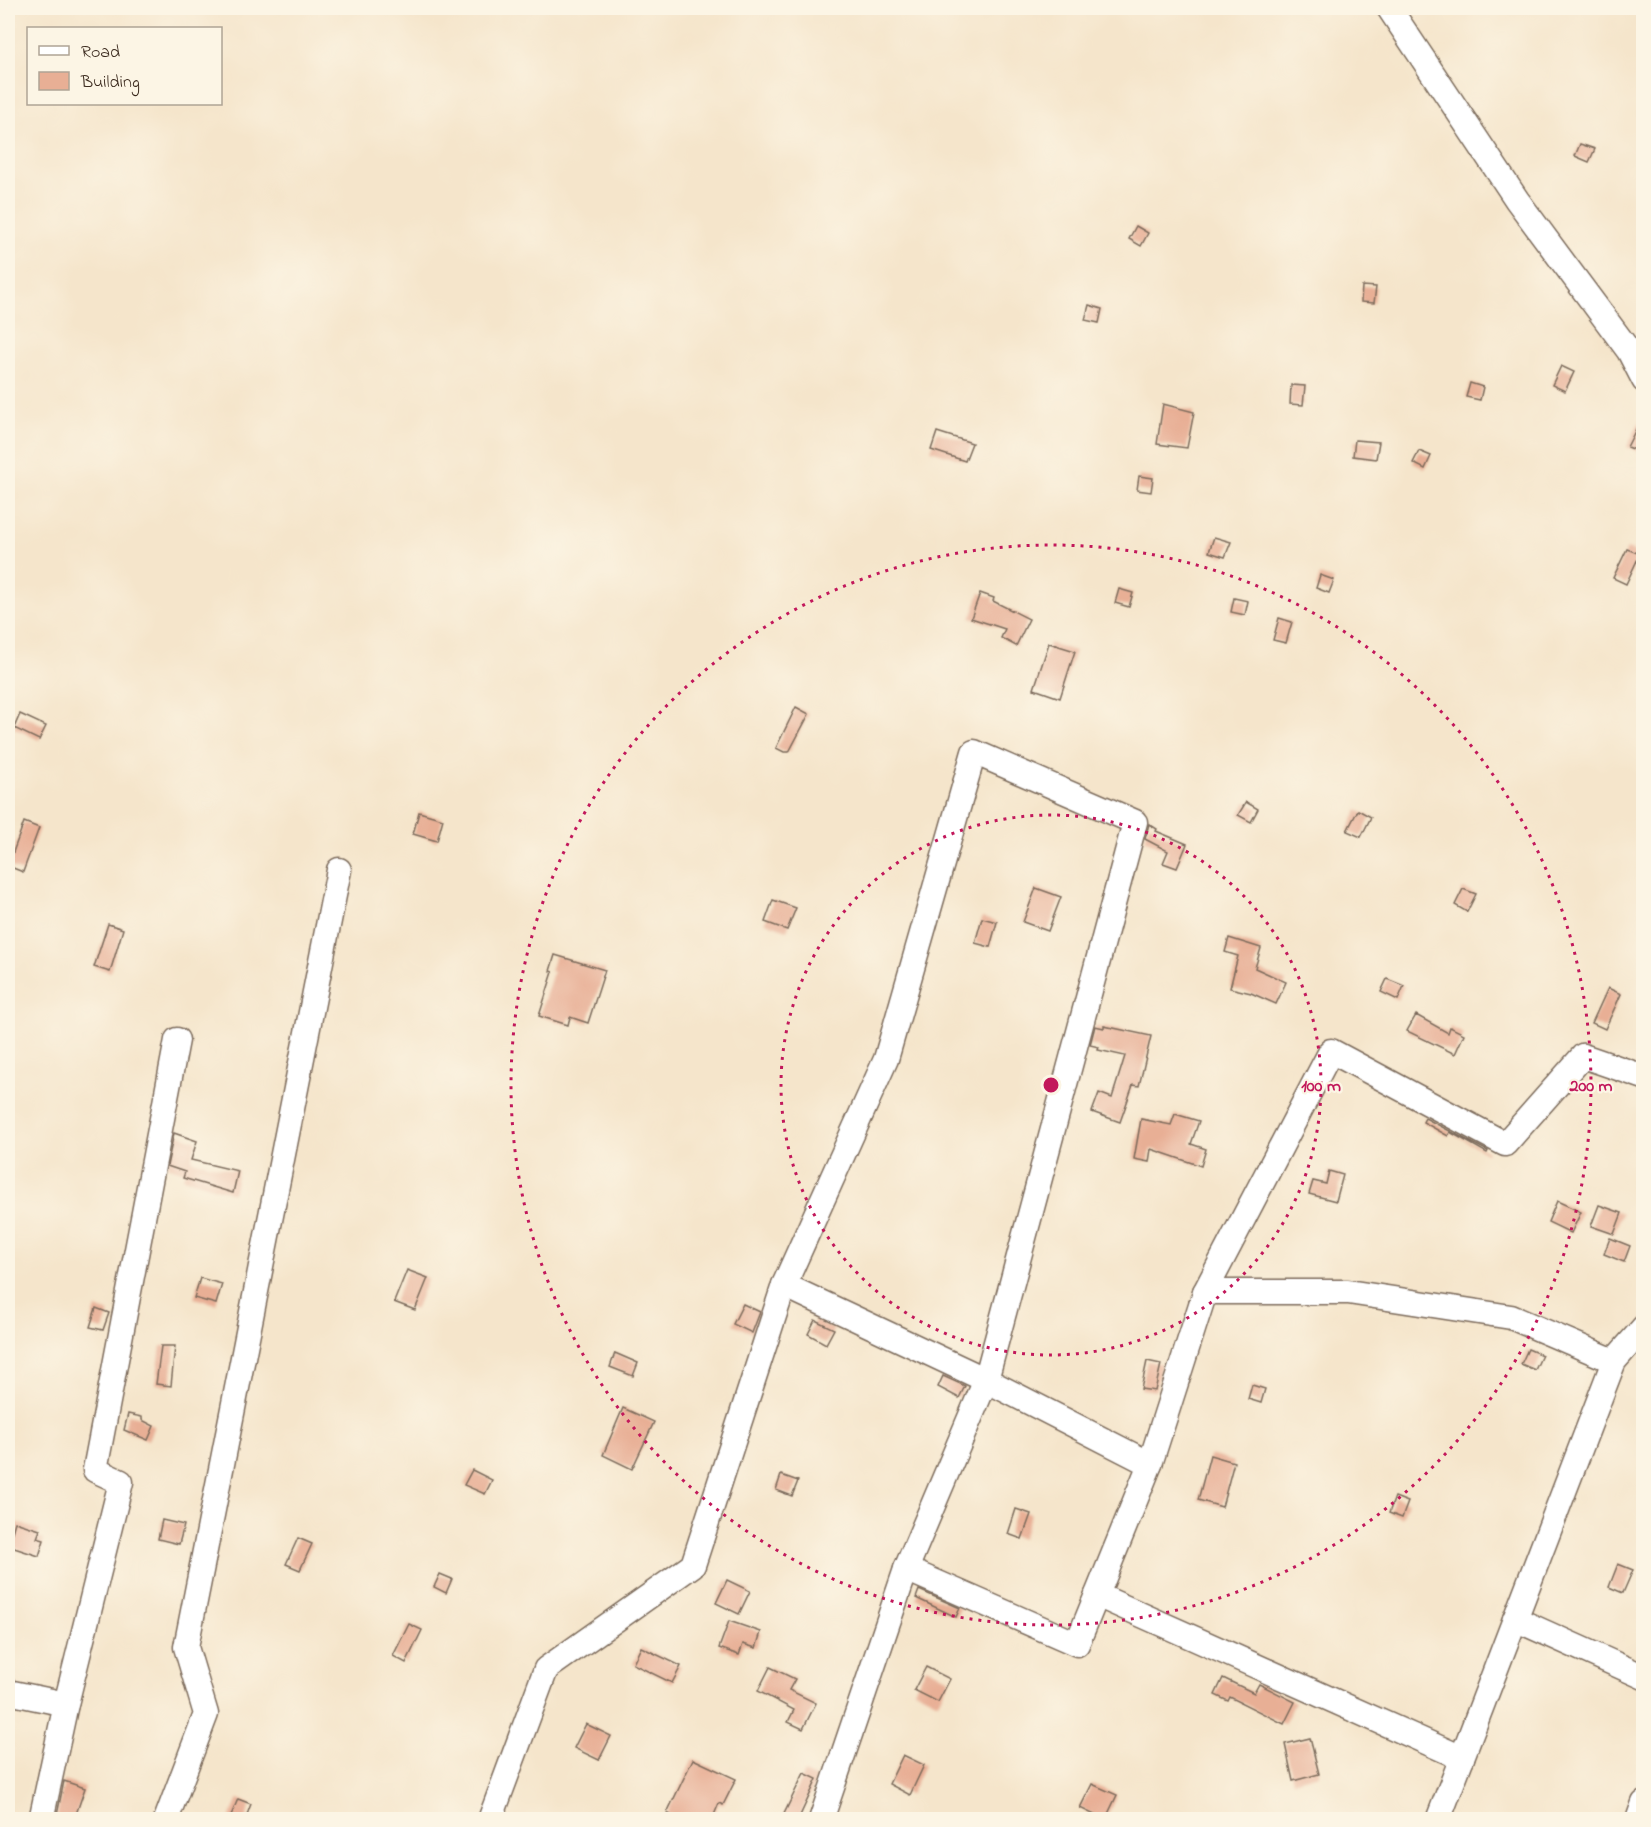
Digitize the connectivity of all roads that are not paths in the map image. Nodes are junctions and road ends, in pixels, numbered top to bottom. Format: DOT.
graph roads {
  1 [pos="1389,8"];
  2 [pos="1644,380"];
  3 [pos="339,870"];
  4 [pos="177,1040"];
  5 [pos="1644,1077"];
  6 [pos="784,1285"];
  7 [pos="1205,1292"];
  8 [pos="1644,1328"];
  9 [pos="1614,1361"];
  10 [pos="986,1380"];
  11 [pos="1150,1464"];
  12 [pos="906,1569"];
  13 [pos="1097,1595"];
  14 [pos="1515,1619"];
  15 [pos="1644,1677"];
  16 [pos="8,1692"];
  17 [pos="66,1704"];
  18 [pos="1462,1758"];
  19 [pos="1644,1803"];
  20 [pos="41,1820"];
  21 [pos="166,1820"];
  22 [pos="490,1820"];
  23 [pos="821,1820"];
  24 [pos="1438,1820"];
  25 [pos="1638,1820"];
  1 -- 2 [label="street"];
  3 -- 21 [label="street"];
  4 -- 17 [label="street"];
  5 -- 7 [label="street"];
  6 -- 10 [label="street"];
  6 -- 10 [label="street"];
  6 -- 22 [label="street"];
  7 -- 9 [label="street"];
  7 -- 11 [label="street"];
  8 -- 9 [label="street"];
  9 -- 14 [label="street"];
  10 -- 11 [label="street"];
  10 -- 12 [label="street"];
  11 -- 13 [label="street"];
  12 -- 13 [label="street"];
  12 -- 23 [label="street"];
  13 -- 18 [label="street"];
  14 -- 15 [label="street"];
  14 -- 18 [label="street"];
  16 -- 17 [label="street"];
  17 -- 20 [label="street"];
  18 -- 24 [label="street"];
  19 -- 25 [label="street"];
}
